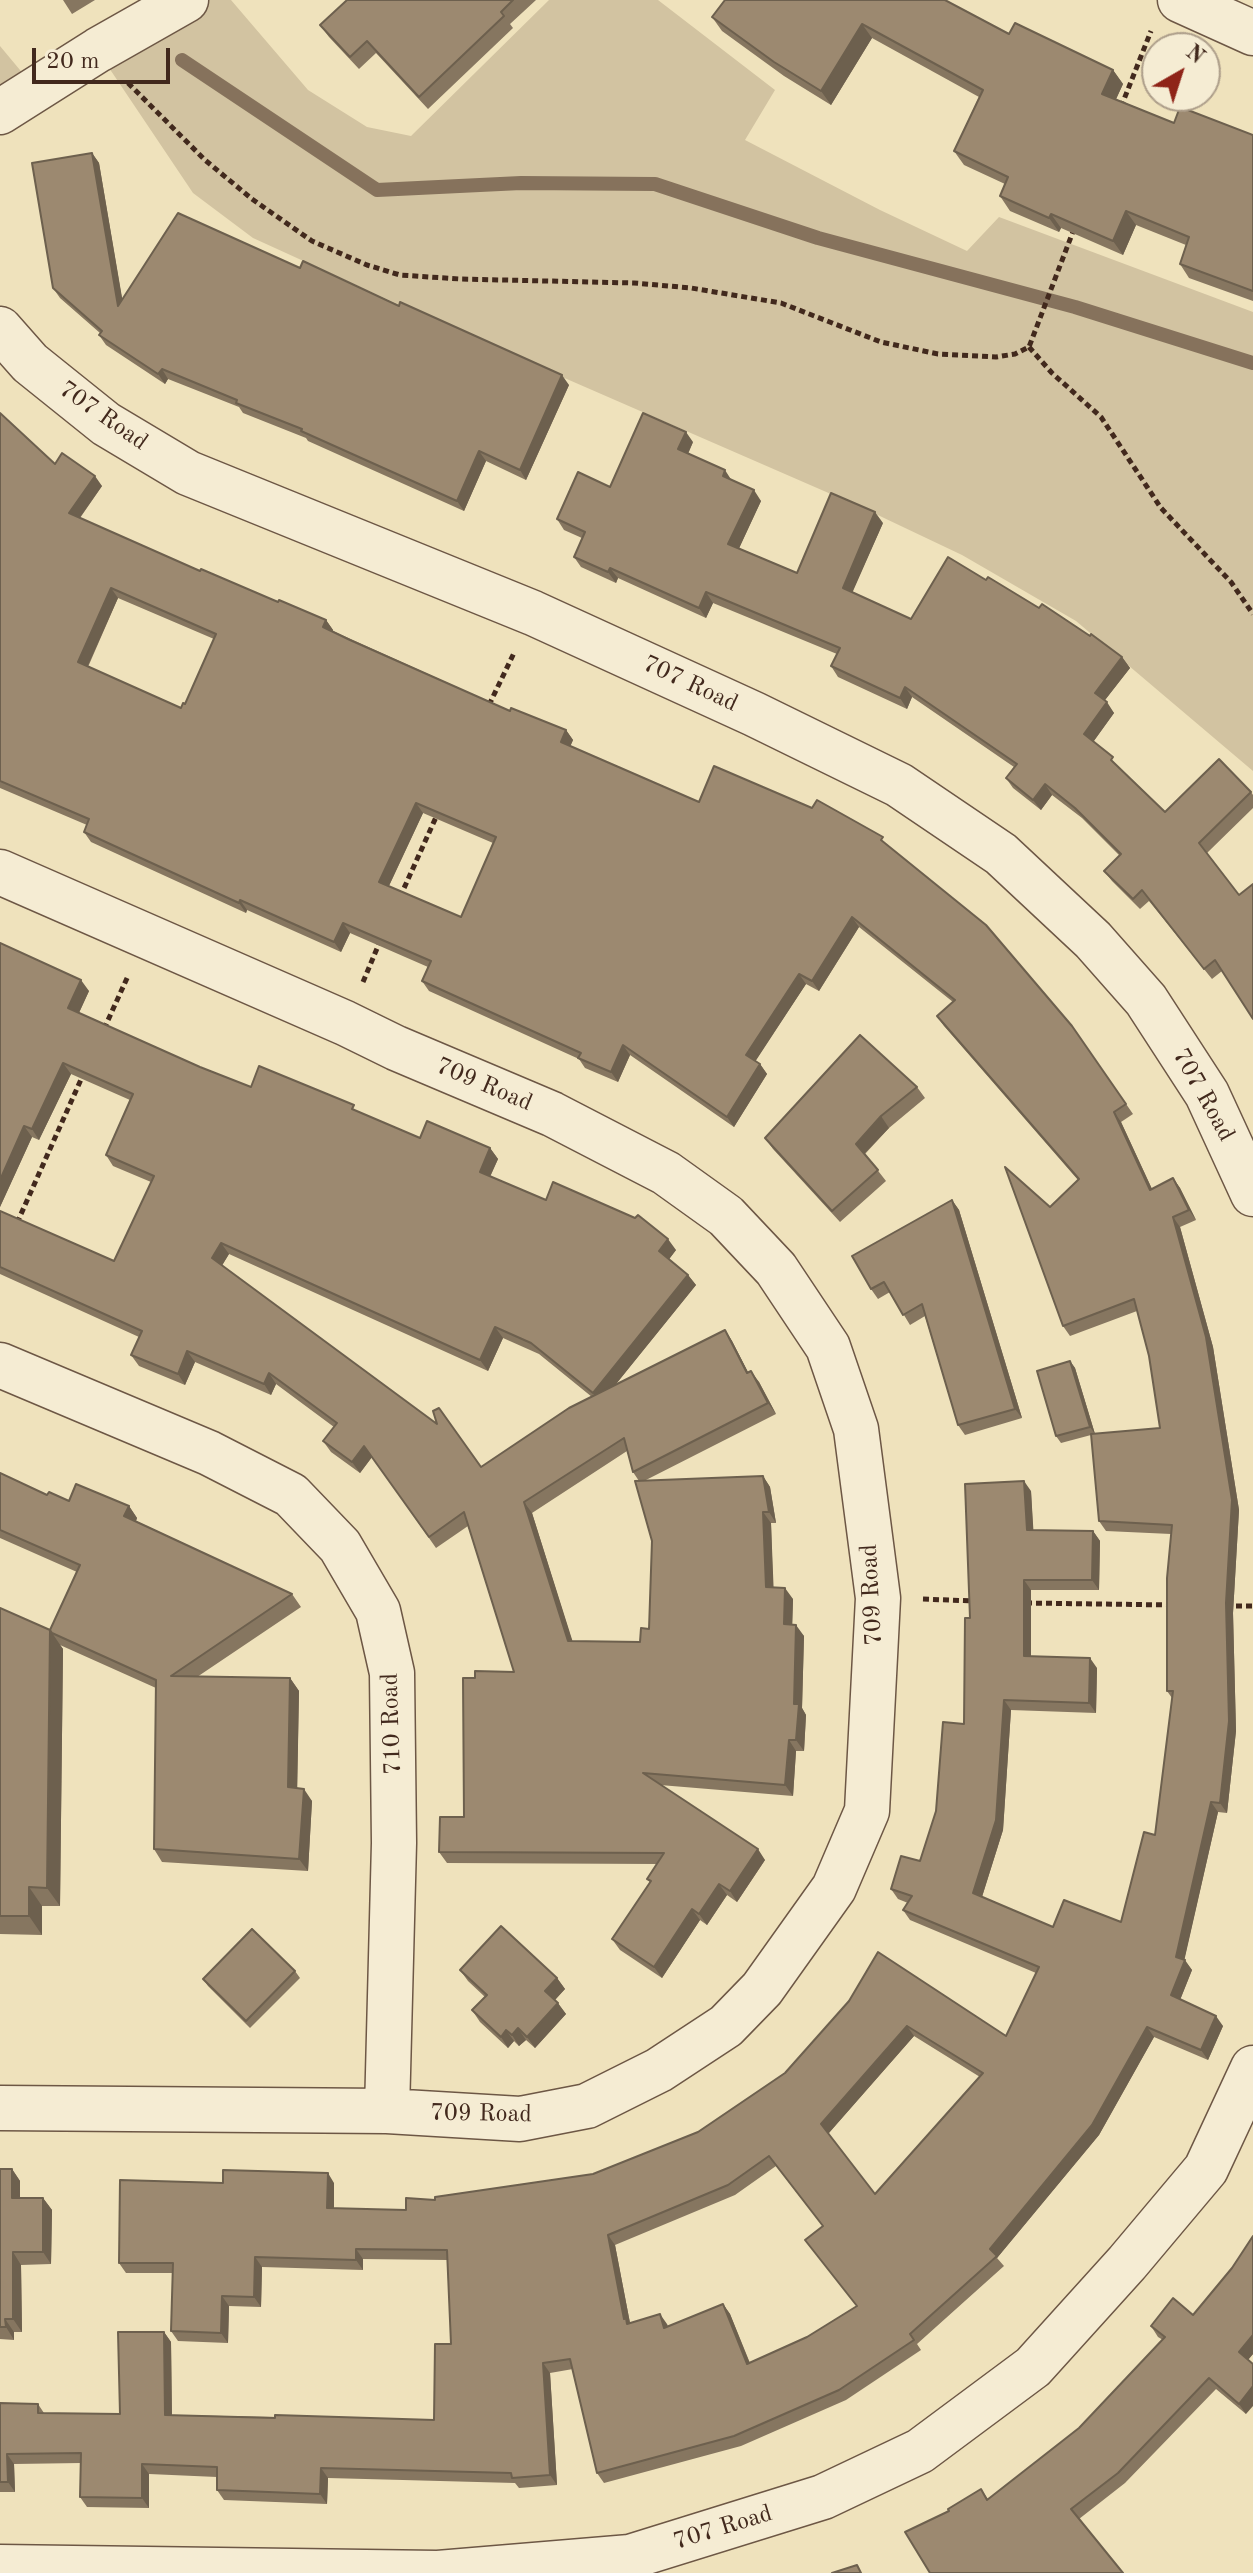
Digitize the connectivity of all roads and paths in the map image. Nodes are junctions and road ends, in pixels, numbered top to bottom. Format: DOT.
graph roads {
  1 [pos="186,0"];
  2 [pos="1166,14"];
  3 [pos="1253,33"];
  4 [pos="98,50"];
  5 [pos="0,112"];
  6 [pos="1119,114"];
  7 [pos="1075,227"];
  8 [pos="0,329"];
  9 [pos="1029,347"];
  10 [pos="533,613"];
  11 [pos="1253,614"];
  12 [pos="485,714"];
  13 [pos="438,814"];
  14 [pos="0,872"];
  15 [pos="398,900"];
  16 [pos="387,927"];
  17 [pos="145,937"];
  18 [pos="345,1023"];
  19 [pos="102,1033"];
  20 [pos="83,1074"];
  21 [pos="1253,1194"];
  22 [pos="13,1231"];
  23 [pos="0,1365"];
  24 [pos="878,1598"];
  25 [pos="973,1601"];
  26 [pos="1021,1602"];
  27 [pos="1177,1606"];
  28 [pos="1222,1606"];
  29 [pos="1253,1606"];
  30 [pos="1253,2068"];
  31 [pos="0,2108"];
  32 [pos="387,2111"];
  33 [pos="0,2567"];
  1 -- 4 [label="street"];
  2 -- 3 [label="street"];
  2 -- 6 [label="path"];
  4 -- 5 [label="street"];
  4 -- 9 [label="path"];
  7 -- 9 [label="path"];
  8 -- 10 [label="street, 707 Road"];
  9 -- 11 [label="path"];
  10 -- 12 [label="path"];
  10 -- 21 [label="street, 707 Road"];
  13 -- 15 [label="path"];
  14 -- 17 [label="street, 709 Road"];
  16 -- 18 [label="path"];
  17 -- 18 [label="street, 709 Road"];
  17 -- 19 [label="path"];
  18 -- 24 [label="street, 709 Road"];
  20 -- 22 [label="path"];
  23 -- 32 [label="street, 710 Road"];
  24 -- 25 [label="path"];
  24 -- 32 [label="street, 709 Road"];
  26 -- 27 [label="path"];
  28 -- 29 [label="path"];
  30 -- 33 [label="street, 707 Road"];
  31 -- 32 [label="street, 709 Road"];
}
